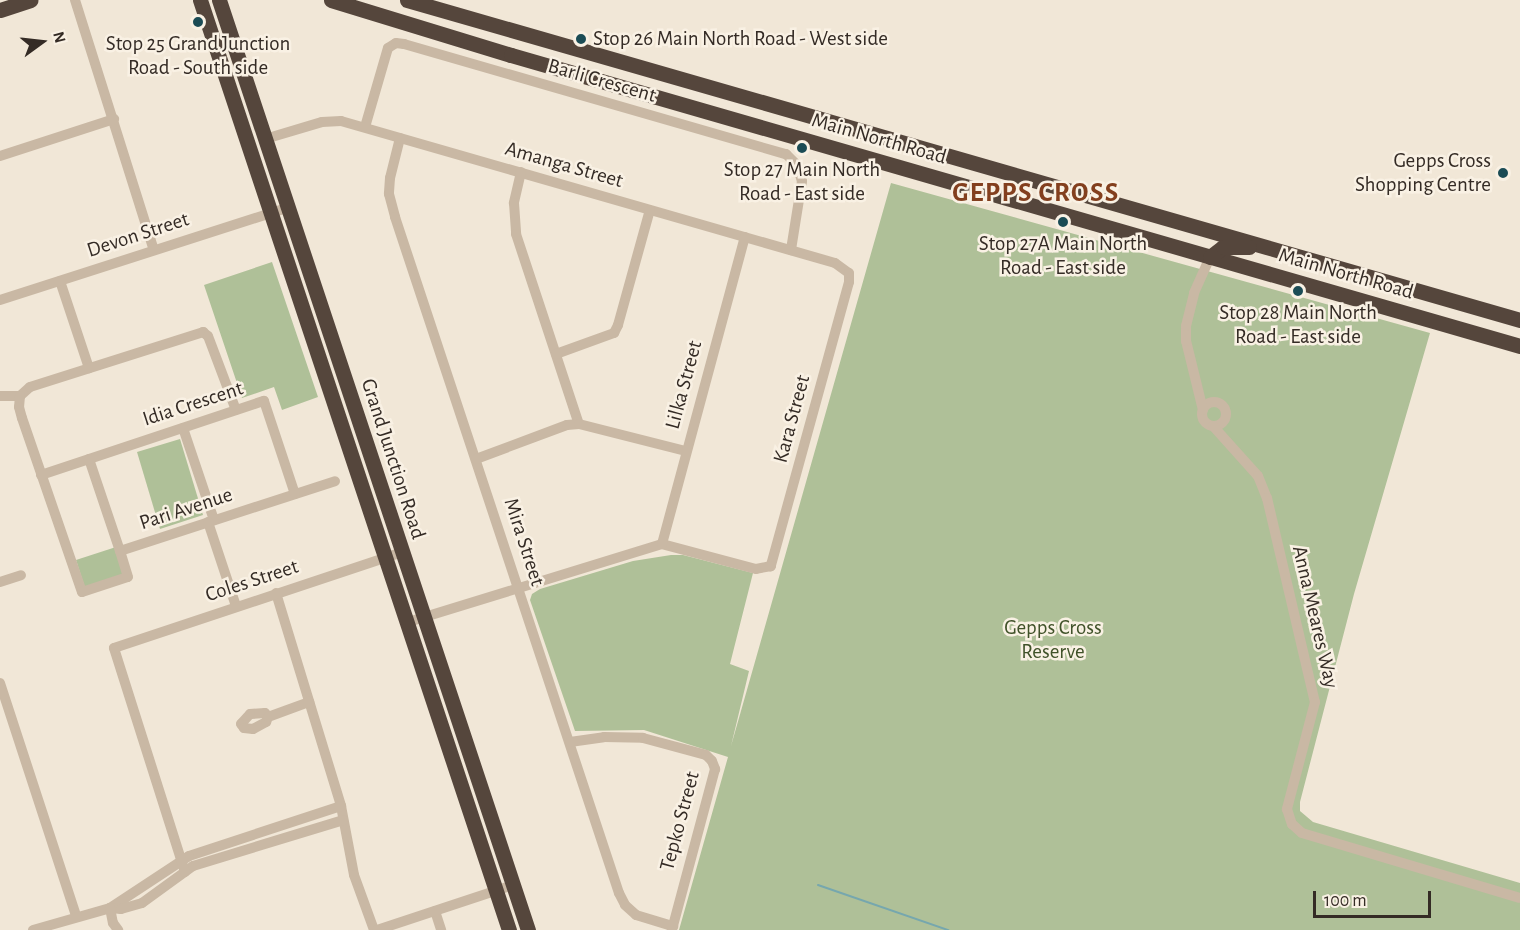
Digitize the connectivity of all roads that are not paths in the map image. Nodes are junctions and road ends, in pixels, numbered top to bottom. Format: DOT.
graph roads {
  1 [pos="30,0"];
  2 [pos="75,0"];
  3 [pos="200,0"];
  4 [pos="331,0"];
  5 [pos="411,1"];
  6 [pos="220,2"];
  7 [pos="0,10"];
  8 [pos="410,22"];
  9 [pos="114,119"];
  10 [pos="366,127"];
  11 [pos="243,134"];
  12 [pos="399,138"];
  13 [pos="266,139"];
  14 [pos="0,156"];
  15 [pos="252,159"];
  16 [pos="521,172"];
  17 [pos="287,208"];
  18 [pos="651,210"];
  19 [pos="269,213"];
  20 [pos="1188,224"];
  21 [pos="745,237"];
  22 [pos="1262,245"];
  23 [pos="154,250"];
  24 [pos="791,250"];
  25 [pos="1210,257"];
  26 [pos="849,273"];
  27 [pos="60,281"];
  28 [pos="1,298"];
  29 [pos="1520,320"];
  30 [pos="1520,346"];
  31 [pos="556,354"];
  32 [pos="88,368"];
  33 [pos="1198,389"];
  34 [pos="0,396"];
  35 [pos="20,396"];
  36 [pos="1213,402"];
  37 [pos="236,410"];
  38 [pos="1203,410"];
  39 [pos="579,424"];
  40 [pos="1217,425"];
  41 [pos="183,428"];
  42 [pos="686,451"];
  43 [pos="89,459"];
  44 [pos="476,459"];
  45 [pos="41,475"];
  46 [pos="335,481"];
  47 [pos="295,494"];
  48 [pos="211,521"];
  49 [pos="662,544"];
  50 [pos="120,551"];
  51 [pos="402,552"];
  52 [pos="384,558"];
  53 [pos="21,575"];
  54 [pos="0,582"];
  55 [pos="518,588"];
  56 [pos="276,593"];
  57 [pos="236,606"];
  58 [pos="424,618"];
  59 [pos="406,623"];
  60 [pos="0,683"];
  61 [pos="309,702"];
  62 [pos="268,717"];
  63 [pos="570,742"];
  64 [pos="341,806"];
  65 [pos="343,820"];
  66 [pos="182,867"];
  67 [pos="513,885"];
  68 [pos="496,891"];
  69 [pos="1520,898"];
  70 [pos="111,908"];
  71 [pos="435,911"];
  72 [pos="76,916"];
  73 [pos="672,928"];
  74 [pos="33,930"];
  75 [pos="118,930"];
  76 [pos="376,930"];
  77 [pos="441,930"];
  78 [pos="509,930"];
  79 [pos="528,930"];
  1 -- 7 [label="highway"];
  2 -- 9 [label="street"];
  3 -- 11 [label="highway, Grand Junction Road"];
  4 -- 8 [label="highway, Main North Road"];
  5 -- 8 [label="highway"];
  5 -- 20 [label="highway, Main North Road"];
  6 -- 13 [label="highway, Grand Junction Road"];
  8 -- 25 [label="highway, Main North Road"];
  9 -- 14 [label="street"];
  9 -- 23 [label="street"];
  10 -- 12 [label="street, Amanga Street"];
  10 -- 13 [label="street, Amanga Street"];
  10 -- 24 [label="street, Barli Crescent"];
  11 -- 13 [label="highway"];
  11 -- 15 [label="highway, Grand Junction Road"];
  12 -- 16 [label="street, Amanga Street"];
  12 -- 44 [label="street, Mira Street"];
  13 -- 15 [label="highway"];
  13 -- 17 [label="highway, Grand Junction Road"];
  15 -- 19 [label="highway, Grand Junction Road"];
  16 -- 18 [label="street, Amanga Street"];
  16 -- 31 [label="street"];
  17 -- 19 [label="street, Devon Street"];
  17 -- 51 [label="highway, Grand Junction Road"];
  18 -- 21 [label="street, Amanga Street"];
  18 -- 31 [label="street"];
  19 -- 23 [label="street, Devon Street"];
  19 -- 52 [label="highway, Grand Junction Road"];
  20 -- 22 [label="highway, Main North Road"];
  20 -- 25 [label="highway"];
  21 -- 24 [label="street, Amanga Street"];
  21 -- 42 [label="street, Lilka Street"];
  22 -- 25 [label="highway"];
  22 -- 29 [label="highway, Main North Road"];
  23 -- 27 [label="street, Devon Street"];
  24 -- 26 [label="street, Amanga Street"];
  25 -- 30 [label="highway, Main North Road"];
  25 -- 33 [label="street"];
  26 -- 49 [label="street, Kara Street"];
  27 -- 28 [label="street, Devon Street"];
  27 -- 32 [label="street"];
  31 -- 39 [label="street"];
  32 -- 35 [label="street"];
  32 -- 37 [label="street"];
  33 -- 36 [label="street"];
  33 -- 38 [label="street"];
  34 -- 35 [label="street"];
  35 -- 45 [label="street"];
  36 -- 38 [label="street"];
  36 -- 40 [label="street"];
  37 -- 41 [label="street, Idia Crescent"];
  37 -- 47 [label="street, Idia Crescent"];
  38 -- 40 [label="street"];
  39 -- 42 [label="street"];
  39 -- 44 [label="street"];
  40 -- 69 [label="street, Anna Meares Way"];
  41 -- 43 [label="street, Idia Crescent"];
  41 -- 48 [label="street"];
  42 -- 49 [label="street, Lilka Street"];
  43 -- 45 [label="street, Idia Crescent"];
  43 -- 50 [label="street"];
  44 -- 55 [label="street, Mira Street"];
  45 -- 50 [label="street, Pari Avenue"];
  46 -- 47 [label="street, Pari Avenue"];
  47 -- 48 [label="street, Pari Avenue"];
  48 -- 50 [label="street, Pari Avenue"];
  48 -- 57 [label="street"];
  49 -- 55 [label="street"];
  51 -- 52 [label="street, Coles Street"];
  51 -- 58 [label="highway, Grand Junction Road"];
  52 -- 56 [label="street, Coles Street"];
  52 -- 59 [label="highway, Grand Junction Road"];
  53 -- 54 [label="street"];
  55 -- 58 [label="street"];
  55 -- 63 [label="street, Mira Street"];
  56 -- 57 [label="street, Coles Street"];
  56 -- 61 [label="street"];
  57 -- 66 [label="street, Coles Street"];
  58 -- 59 [label="street"];
  58 -- 67 [label="highway, Grand Junction Road"];
  59 -- 68 [label="highway, Grand Junction Road"];
  60 -- 72 [label="street"];
  61 -- 62 [label="street"];
  61 -- 64 [label="street"];
  63 -- 73 [label="street, Mira Street"];
  63 -- 73 [label="street, Tepko Street"];
  64 -- 65 [label="street"];
  64 -- 66 [label="street"];
  65 -- 66 [label="street"];
  65 -- 76 [label="street"];
  66 -- 70 [label="street"];
  67 -- 68 [label="street"];
  67 -- 79 [label="highway, Grand Junction Road"];
  68 -- 71 [label="street"];
  68 -- 78 [label="highway, Grand Junction Road"];
  70 -- 72 [label="street"];
  70 -- 75 [label="street"];
  71 -- 76 [label="street"];
  71 -- 77 [label="street"];
  72 -- 74 [label="street"];
}
